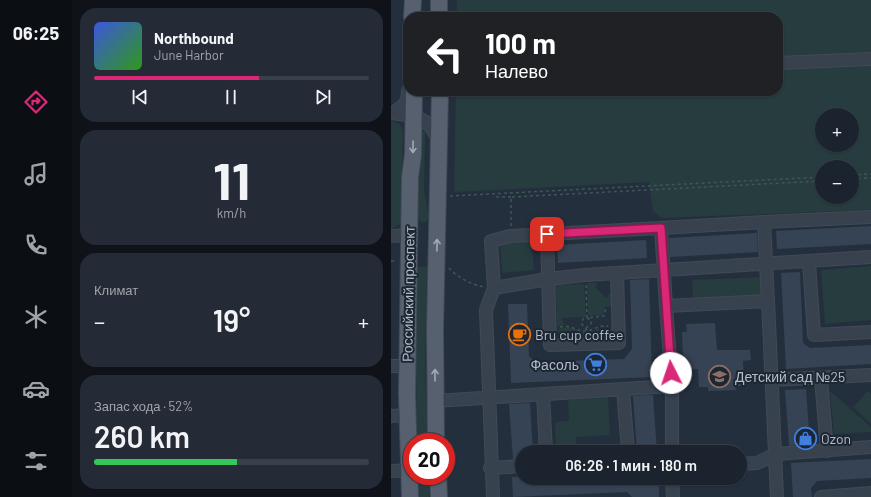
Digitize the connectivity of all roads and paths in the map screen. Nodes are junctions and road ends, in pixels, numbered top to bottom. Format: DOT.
graph roads {
  1 [pos="413,0"];
  2 [pos="439,0"];
  3 [pos="412,12"];
  4 [pos="439,12"];
  5 [pos="871,59"];
  6 [pos="783,63"];
  7 [pos="407,96"];
  8 [pos="414,96"];
  9 [pos="440,96"];
  10 [pos="392,113"];
  11 [pos="413,117"];
  12 [pos="439,144"];
  13 [pos="871,174"];
  14 [pos="859,175"];
  15 [pos="815,177"];
  16 [pos="871,178"];
  17 [pos="859,179"];
  18 [pos="815,180"];
  19 [pos="448,196"];
  20 [pos="496,197"];
  21 [pos="511,197"];
  22 [pos="871,217"];
  23 [pos="764,222"];
  24 [pos="661,228"];
  25 [pos="547,234"];
  26 [pos="409,235"];
  27 [pos="391,236"];
  28 [pos="510,236"];
  29 [pos="871,257"];
  30 [pos="809,262"];
  31 [pos="767,264"];
  32 [pos="447,265"];
  33 [pos="664,270"];
  34 [pos="617,274"];
  35 [pos="585,276"];
  36 [pos="548,279"];
  37 [pos="494,288"];
  38 [pos="768,300"];
  39 [pos="666,306"];
  40 [pos="618,307"];
  41 [pos="587,318"];
  42 [pos="586,328"];
  43 [pos="588,331"];
  44 [pos="619,331"];
  45 [pos="871,332"];
  46 [pos="550,336"];
  47 [pos="391,366"];
  48 [pos="407,366"];
  49 [pos="871,375"];
  50 [pos="821,378"];
  51 [pos="772,380"];
  52 [pos="672,386"];
  53 [pos="623,389"];
  54 [pos="543,394"];
  55 [pos="488,398"];
  56 [pos="435,401"];
  57 [pos="391,416"];
  58 [pos="408,416"];
  59 [pos="408,433"];
  60 [pos="436,433"];
  61 [pos="547,445"];
  62 [pos="627,445"];
  63 [pos="672,445"];
  64 [pos="871,448"];
  65 [pos="827,450"];
  66 [pos="776,454"];
  67 [pos="747,464"];
  68 [pos="515,466"];
  69 [pos="491,468"];
  70 [pos="403,470"];
  71 [pos="391,471"];
  72 [pos="410,485"];
  73 [pos="438,485"];
  74 [pos="673,485"];
  75 [pos="871,494"];
  76 [pos="410,497"];
  77 [pos="439,497"];
  78 [pos="493,497"];
  79 [pos="673,497"];
  80 [pos="777,497"];
  81 [pos="821,497"];
  1 -- 3 [label="main road"];
  2 -- 4 [label="main road"];
  5 -- 6 [label="street"];
  7 -- 10 [label="street"];
  8 -- 11 [label="main road, Российский проспект"];
  9 -- 12 [label="main road, Российский проспект"];
  10 -- 11 [label="street"];
  11 -- 12 [label="street"];
  11 -- 26 [label="main road, Российский проспект, one-way"];
  56 -- 12 [label="main road, Российский проспект, one-way"];
  13 -- 14 [label="path"];
  15 -- 19 [label="path"];
  16 -- 17 [label="path"];
  18 -- 21 [label="path"];
  20 -- 21 [label="path"];
  21 -- 28 [label="path"];
  22 -- 23 [label="street"];
  23 -- 24 [label="street"];
  23 -- 31 [label="street"];
  24 -- 25 [label="street"];
  24 -- 33 [label="street"];
  25 -- 28 [label="street"];
  25 -- 36 [label="street"];
  26 -- 27 [label="street"];
  26 -- 48 [label="main road, Российский проспект"];
  28 -- 37 [label="street"];
  29 -- 30 [label="street"];
  30 -- 31 [label="street"];
  30 -- 45 [label="street"];
  31 -- 33 [label="street"];
  31 -- 38 [label="street"];
  32 -- 37 [label="path"];
  33 -- 34 [label="street"];
  33 -- 39 [label="street"];
  34 -- 35 [label="street"];
  34 -- 40 [label="street"];
  35 -- 36 [label="street"];
  35 -- 41 [label="path"];
  36 -- 37 [label="street"];
  36 -- 46 [label="street"];
  37 -- 55 [label="street"];
  38 -- 39 [label="street"];
  38 -- 51 [label="street"];
  39 -- 52 [label="street"];
  40 -- 41 [label="path"];
  40 -- 44 [label="street"];
  41 -- 42 [label="path"];
  41 -- 42 [label="path"];
  42 -- 43 [label="path"];
  43 -- 44 [label="path"];
  43 -- 46 [label="path"];
  44 -- 46 [label="street"];
  47 -- 48 [label="street"];
  48 -- 58 [label="main road, Российский проспект"];
  49 -- 50 [label="street"];
  50 -- 51 [label="street"];
  50 -- 65 [label="street"];
  51 -- 66 [label="street"];
  52 -- 53 [label="street"];
  52 -- 63 [label="street"];
  53 -- 54 [label="street"];
  53 -- 62 [label="street"];
  54 -- 55 [label="street"];
  54 -- 61 [label="street"];
  55 -- 56 [label="street"];
  55 -- 69 [label="street"];
  56 -- 60 [label="main road, Российский проспект"];
  57 -- 58 [label="street"];
  58 -- 59 [label="main road, Российский проспект"];
  64 -- 65 [label="street"];
  65 -- 66 [label="street"];
  66 -- 67 [label="street"];
  66 -- 80 [label="street"];
  68 -- 69 [label="street"];
  69 -- 78 [label="street"];
  70 -- 71 [label="street"];
  72 -- 76 [label="main road, Российский проспект"];
  73 -- 77 [label="main road"];
  74 -- 79 [label="street"];
  75 -- 81 [label="street"];
}
